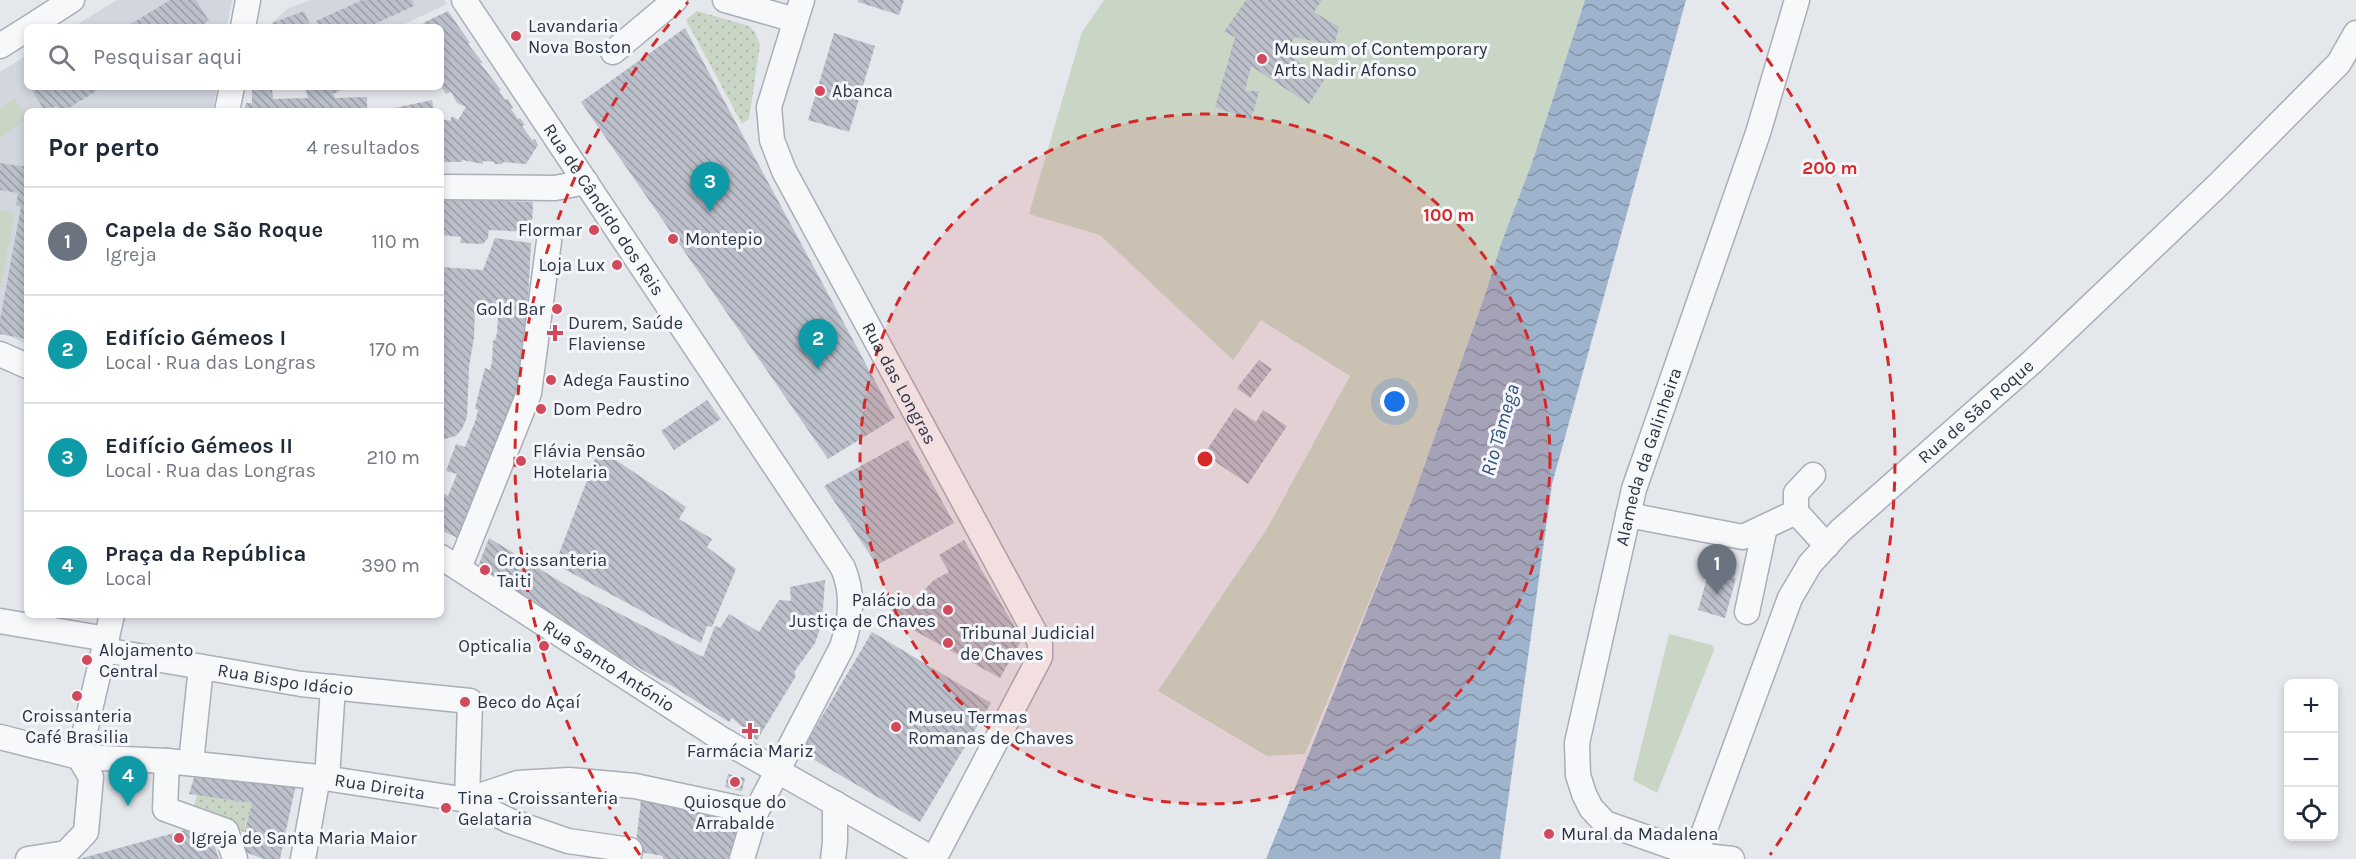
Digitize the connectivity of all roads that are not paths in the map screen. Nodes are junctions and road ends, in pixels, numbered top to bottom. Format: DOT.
graph roads {
  1 [pos="72,0"];
  2 [pos="464,0"];
  3 [pos="675,0"];
  4 [pos="725,0"];
  5 [pos="1797,0"];
  6 [pos="250,1"];
  7 [pos="798,10"];
  8 [pos="34,24"];
  9 [pos="244,24"];
  10 [pos="24,31"];
  11 [pos="2356,33"];
  12 [pos="0,46"];
  13 [pos="613,52"];
  14 [pos="231,90"];
  15 [pos="228,108"];
  16 [pos="586,182"];
  17 [pos="444,187"];
  18 [pos="549,241"];
  19 [pos="0,354"];
  20 [pos="24,365"];
  21 [pos="1813,475"];
  22 [pos="1796,512"];
  23 [pos="1628,515"];
  24 [pos="1765,527"];
  25 [pos="1827,546"];
  26 [pos="450,562"];
  27 [pos="1747,612"];
  28 [pos="111,618"];
  29 [pos="0,621"];
  30 [pos="106,645"];
  31 [pos="201,667"];
  32 [pos="333,687"];
  33 [pos="0,737"];
  34 [pos="80,757"];
  35 [pos="167,761"];
  36 [pos="191,763"];
  37 [pos="777,770"];
  38 [pos="322,777"];
  39 [pos="467,800"];
  40 [pos="835,803"];
  41 [pos="756,812"];
  42 [pos="567,850"];
  43 [pos="629,854"];
  44 [pos="1695,857"];
  45 [pos="28,859"];
  46 [pos="235,859"];
  47 [pos="303,859"];
  48 [pos="742,859"];
  49 [pos="833,859"];
  50 [pos="934,859"];
  51 [pos="1732,859"];
  1 -- 8 [label="street"];
  2 -- 16 [label="street, Rua de Cândido dos Reis"];
  3 -- 13 [label="street"];
  4 -- 7 [label="street"];
  5 -- 23 [label="street, Alameda da Galinheira"];
  6 -- 9 [label="street"];
  7 -- 50 [label="street, Rua das Longras"];
  10 -- 12 [label="street"];
  11 -- 25 [label="street, Rua de São Roque"];
  14 -- 15 [label="street"];
  16 -- 17 [label="street"];
  16 -- 37 [label="street, Rua de Cândido dos Reis"];
  18 -- 26 [label="street"];
  19 -- 20 [label="street"];
  21 -- 22 [label="street"];
  22 -- 24 [label="street"];
  22 -- 25 [label="street"];
  23 -- 24 [label="street"];
  23 -- 44 [label="street, Alameda da Galinheira"];
  24 -- 27 [label="street"];
  25 -- 44 [label="street, Rua de São Roque"];
  26 -- 37 [label="street, Rua Santo António"];
  28 -- 30 [label="street"];
  29 -- 30 [label="street, Rua Bispo Idácio"];
  30 -- 31 [label="street, Rua Bispo Idácio"];
  30 -- 34 [label="street"];
  31 -- 32 [label="street, Rua Bispo Idácio"];
  31 -- 36 [label="street"];
  32 -- 38 [label="street"];
  32 -- 39 [label="street, Rua Bispo Idácio"];
  33 -- 34 [label="street, Rua Direita"];
  34 -- 35 [label="street, Rua Direita"];
  34 -- 45 [label="street"];
  35 -- 36 [label="street, Rua Direita"];
  35 -- 46 [label="street"];
  36 -- 38 [label="street, Rua Direita"];
  37 -- 40 [label="street, Rua Santo António"];
  37 -- 41 [label="street, Rua de Cândido dos Reis"];
  38 -- 39 [label="street, Rua Direita"];
  38 -- 47 [label="street"];
  39 -- 41 [label="street, Rua Direita"];
  39 -- 42 [label="street"];
  40 -- 49 [label="street"];
  40 -- 50 [label="street, Rua Santo António"];
  41 -- 48 [label="street, Rua de Cândido dos Reis"];
  42 -- 43 [label="street"];
  44 -- 51 [label="street, Alameda da Galinheira"];
}
